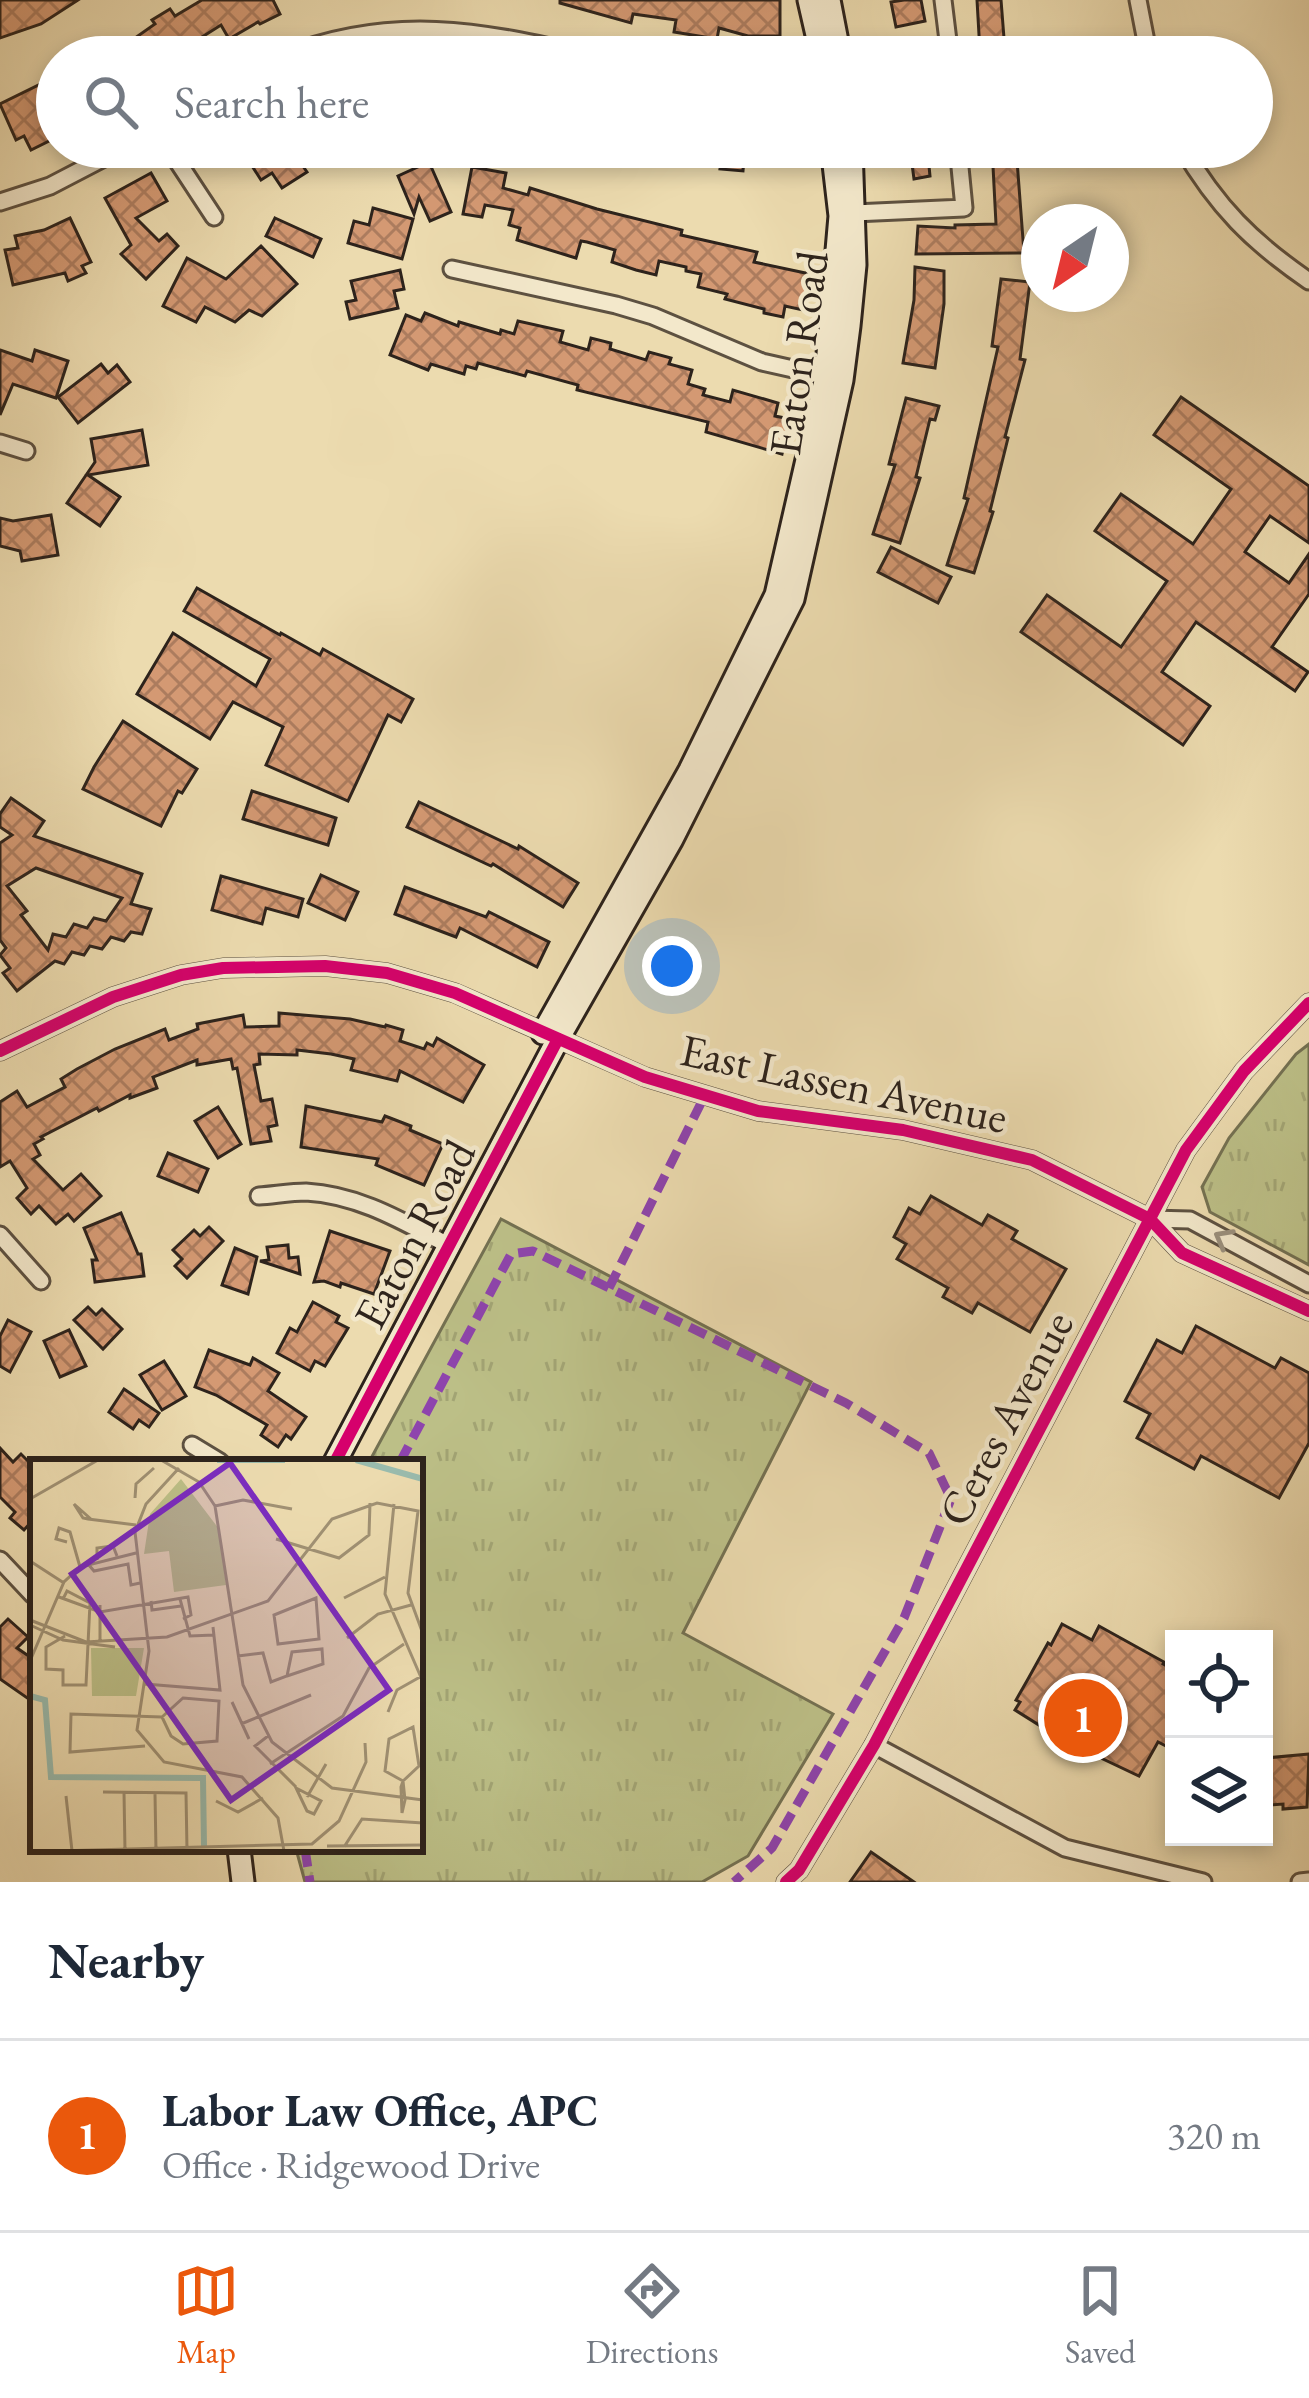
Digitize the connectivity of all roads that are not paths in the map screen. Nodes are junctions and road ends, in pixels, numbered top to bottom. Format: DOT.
graph roads {
  1 [pos="809,0"];
  2 [pos="829,0"];
  3 [pos="943,0"];
  4 [pos="1138,0"];
  5 [pos="346,36"];
  6 [pos="487,36"];
  7 [pos="817,36"];
  8 [pos="836,36"];
  9 [pos="948,36"];
  10 [pos="1144,36"];
  11 [pos="85,168"];
  12 [pos="182,168"];
  13 [pos="834,168"];
  14 [pos="852,168"];
  15 [pos="960,168"];
  16 [pos="1194,168"];
  17 [pos="0,202"];
  18 [pos="854,213"];
  19 [pos="214,217"];
  20 [pos="452,269"];
  21 [pos="1309,281"];
  22 [pos="834,378"];
  23 [pos="0,443"];
  24 [pos="26,451"];
  25 [pos="1309,1003"];
  26 [pos="551,1036"];
  27 [pos="0,1051"];
  28 [pos="259,1196"];
  29 [pos="1150,1219"];
  30 [pos="0,1235"];
  31 [pos="448,1245"];
  32 [pos="41,1281"];
  33 [pos="1309,1284"];
  34 [pos="1309,1311"];
  35 [pos="192,1445"];
  36 [pos="215,1459"];
  37 [pos="337,1459"];
  38 [pos="0,1560"];
  39 [pos="30,1592"];
  40 [pos="874,1745"];
  41 [pos="239,1852"];
  42 [pos="1309,1881"];
  43 [pos="243,1882"];
  44 [pos="786,1882"];
  45 [pos="1203,1882"];
  46 [pos="1300,1882"];
  1 -- 7 [label="street"];
  2 -- 8 [label="street"];
  3 -- 9 [label="street"];
  4 -- 10 [label="street"];
  5 -- 6 [label="street"];
  11 -- 17 [label="street"];
  12 -- 19 [label="street"];
  13 -- 22 [label="street"];
  14 -- 18 [label="street, Eaton Road"];
  15 -- 18 [label="street"];
  16 -- 21 [label="street"];
  18 -- 22 [label="street, Eaton Road"];
  20 -- 22 [label="street"];
  22 -- 26 [label="street, Eaton Road"];
  23 -- 24 [label="street"];
  25 -- 29 [label="street, Ceres Avenue"];
  26 -- 27 [label="street, East Lassen Avenue"];
  26 -- 29 [label="street, East Lassen Avenue"];
  26 -- 31 [label="street, Eaton Road"];
  28 -- 31 [label="street"];
  33 -- 29 [label="street, East Lassen Avenue, one-way"];
  29 -- 34 [label="street, East Lassen Avenue"];
  29 -- 40 [label="street, Ceres Avenue"];
  30 -- 32 [label="street"];
  31 -- 37 [label="street, Eaton Road"];
  35 -- 36 [label="street"];
  38 -- 39 [label="street"];
  40 -- 44 [label="street, Ceres Avenue"];
  40 -- 45 [label="street"];
  41 -- 43 [label="street"];
  42 -- 46 [label="street"];
}
